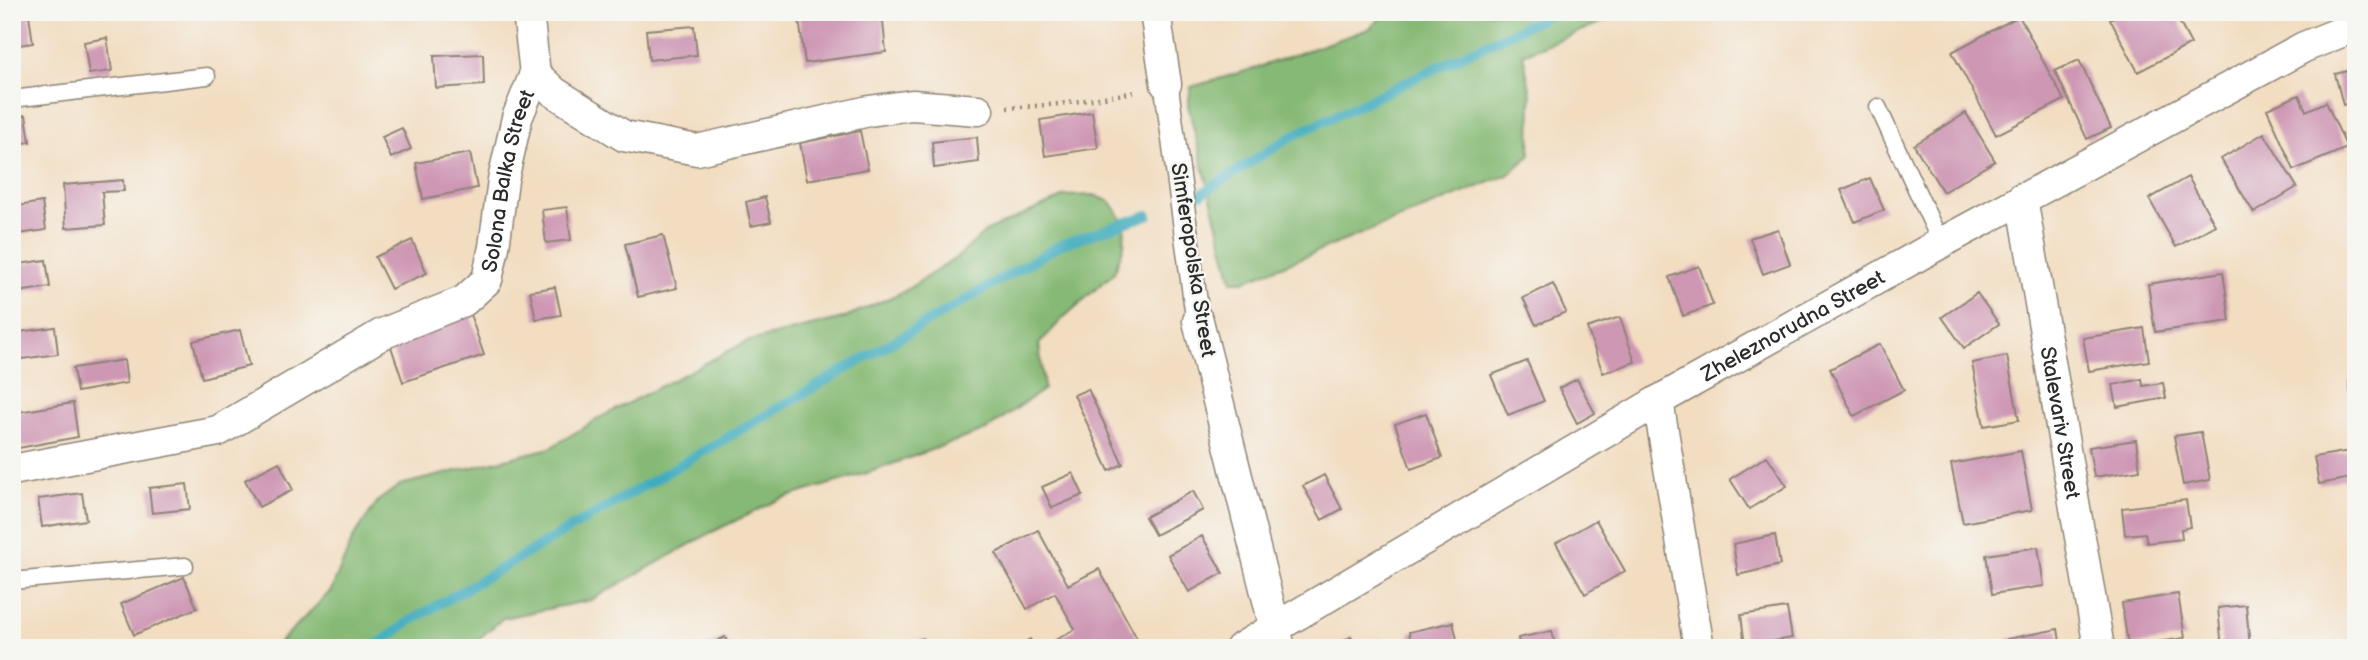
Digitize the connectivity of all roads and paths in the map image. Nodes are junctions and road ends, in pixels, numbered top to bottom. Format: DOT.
graph roads {
  1 [pos="528,12"];
  2 [pos="1155,12"];
  3 [pos="2356,26"];
  4 [pos="535,74"];
  5 [pos="207,76"];
  6 [pos="1167,84"];
  7 [pos="12,99"];
  8 [pos="1878,107"];
  9 [pos="978,110"];
  10 [pos="2022,198"];
  11 [pos="1941,243"];
  12 [pos="1198,321"];
  13 [pos="1658,401"];
  14 [pos="12,470"];
  15 [pos="186,566"];
  16 [pos="12,582"];
  17 [pos="1277,637"];
  18 [pos="1241,648"];
  19 [pos="1699,648"];
  20 [pos="2099,648"];
  1 -- 4 [label="street"];
  2 -- 6 [label="street, Simferopolska Street"];
  3 -- 10 [label="street, Zheleznorudna Street"];
  4 -- 9 [label="street, Solona Balka Street"];
  4 -- 14 [label="street, Solona Balka Street"];
  5 -- 7 [label="lane"];
  6 -- 9 [label="path"];
  6 -- 12 [label="street, Simferopolska Street"];
  8 -- 11 [label="lane"];
  10 -- 11 [label="street, Zheleznorudna Street"];
  10 -- 20 [label="street, Stalevariv Street"];
  11 -- 13 [label="street, Zheleznorudna Street"];
  12 -- 17 [label="street, Simferopolska Street"];
  13 -- 17 [label="street, Zheleznorudna Street"];
  13 -- 19 [label="street"];
  15 -- 16 [label="lane"];
  17 -- 18 [label="street, Zheleznorudna Street"];
}
